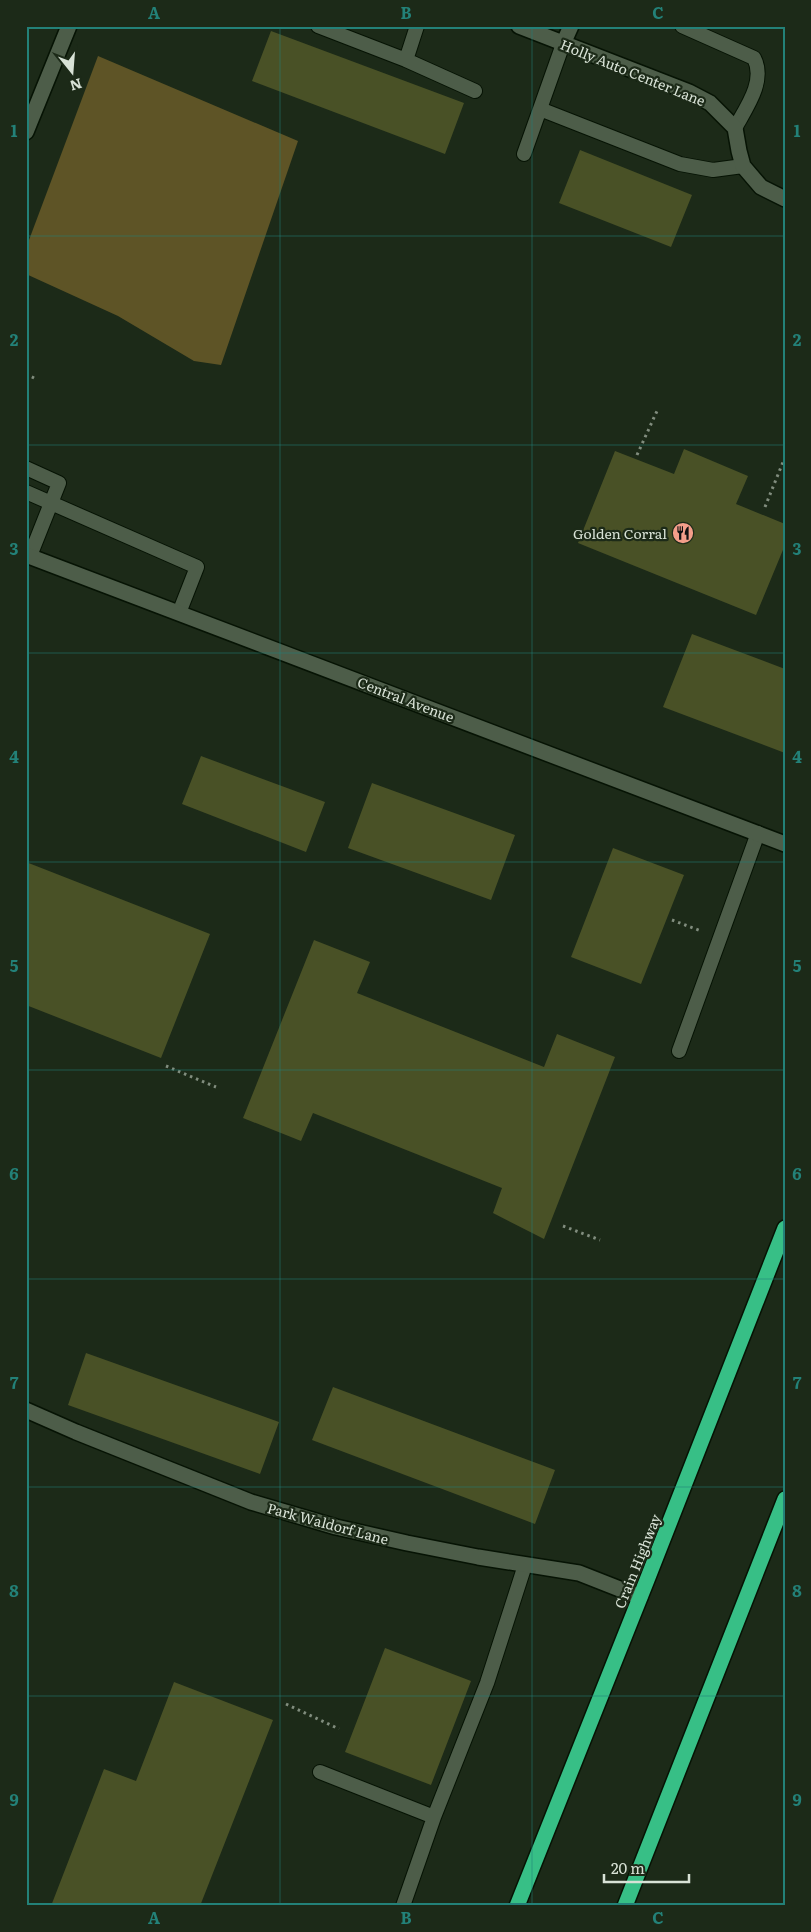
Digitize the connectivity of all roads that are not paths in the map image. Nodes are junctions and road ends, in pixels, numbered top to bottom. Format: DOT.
graph roads {
  1 [pos="69,26"];
  2 [pos="318,26"];
  3 [pos="417,26"];
  4 [pos="519,26"];
  5 [pos="570,26"];
  6 [pos="682,26"];
  7 [pos="563,44"];
  8 [pos="406,60"];
  9 [pos="474,91"];
  10 [pos="540,108"];
  11 [pos="735,128"];
  12 [pos="26,132"];
  13 [pos="524,154"];
  14 [pos="743,166"];
  15 [pos="785,199"];
  16 [pos="26,468"];
  17 [pos="26,492"];
  18 [pos="51,503"];
  19 [pos="28,555"];
  20 [pos="179,613"];
  21 [pos="758,833"];
  22 [pos="785,844"];
  23 [pos="679,1051"];
  24 [pos="785,1228"];
  25 [pos="26,1410"];
  26 [pos="785,1499"];
  27 [pos="525,1565"];
  28 [pos="640,1597"];
  29 [pos="320,1772"];
  30 [pos="434,1817"];
  31 [pos="403,1906"];
  32 [pos="517,1906"];
  33 [pos="625,1906"];
  1 -- 12 [label="street"];
  2 -- 8 [label="lane"];
  3 -- 8 [label="lane"];
  4 -- 7 [label="street, Holly Auto Center Lane"];
  5 -- 7 [label="street"];
  6 -- 11 [label="lane"];
  7 -- 10 [label="lane"];
  7 -- 11 [label="street, Holly Auto Center Lane"];
  8 -- 9 [label="lane"];
  10 -- 13 [label="lane"];
  10 -- 14 [label="lane"];
  11 -- 14 [label="street"];
  14 -- 15 [label="street"];
  16 -- 18 [label="lane"];
  17 -- 18 [label="lane"];
  18 -- 19 [label="lane"];
  18 -- 20 [label="lane"];
  19 -- 20 [label="street, Central Avenue"];
  20 -- 21 [label="street, Central Avenue"];
  21 -- 22 [label="street, Central Avenue"];
  21 -- 23 [label="lane"];
  24 -- 28 [label="highway, Crain Highway"];
  25 -- 27 [label="street, Park Waldorf Lane"];
  26 -- 33 [label="highway"];
  27 -- 28 [label="street, Park Waldorf Lane"];
  27 -- 30 [label="lane"];
  28 -- 32 [label="highway, Crain Highway"];
  29 -- 30 [label="lane"];
  30 -- 31 [label="lane"];
}
